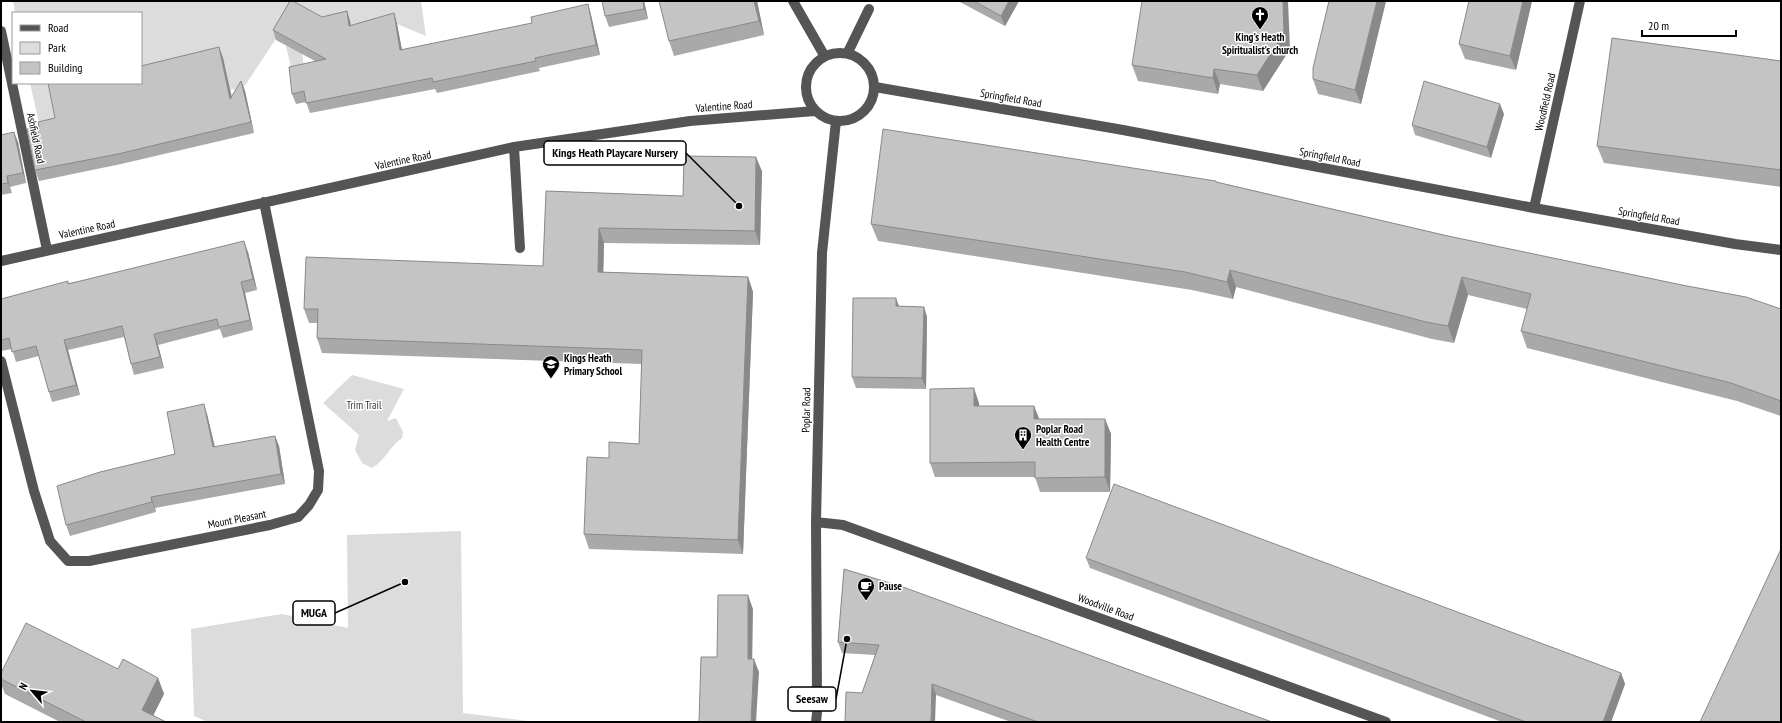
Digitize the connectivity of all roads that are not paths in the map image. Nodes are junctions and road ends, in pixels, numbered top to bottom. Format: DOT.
graph roads {
  1 [pos="793,1"];
  2 [pos="1580,1"];
  3 [pos="869,10"];
  4 [pos="1,31"];
  5 [pos="848,52"];
  6 [pos="824,55"];
  7 [pos="12,83"];
  8 [pos="12,84"];
  9 [pos="875,87"];
  10 [pos="815,111"];
  11 [pos="836,121"];
  12 [pos="514,147"];
  13 [pos="264,202"];
  14 [pos="1534,208"];
  15 [pos="520,248"];
  16 [pos="47,250"];
  17 [pos="1781,250"];
  18 [pos="1,261"];
  19 [pos="1,361"];
  20 [pos="816,522"];
  21 [pos="817,699"];
  22 [pos="1386,722"];
  1 -- 6 [label="street"];
  2 -- 14 [label="street, Woodfield Road"];
  3 -- 5 [label="street"];
  4 -- 7 [label="street, Ashfield Road"];
  5 -- 6 [label="street"];
  5 -- 9 [label="street"];
  6 -- 10 [label="street"];
  8 -- 16 [label="street, Ashfield Road"];
  9 -- 11 [label="street"];
  9 -- 14 [label="street, Springfield Road"];
  10 -- 11 [label="street"];
  10 -- 12 [label="street, Valentine Road"];
  11 -- 20 [label="street, Poplar Road"];
  12 -- 13 [label="street, Valentine Road"];
  12 -- 15 [label="street"];
  13 -- 16 [label="street, Valentine Road"];
  13 -- 19 [label="street, Mount Pleasant"];
  14 -- 17 [label="street, Springfield Road"];
  16 -- 18 [label="street, Valentine Road"];
  20 -- 21 [label="street, Poplar Road"];
  20 -- 22 [label="street, Woodville Road"];
}
